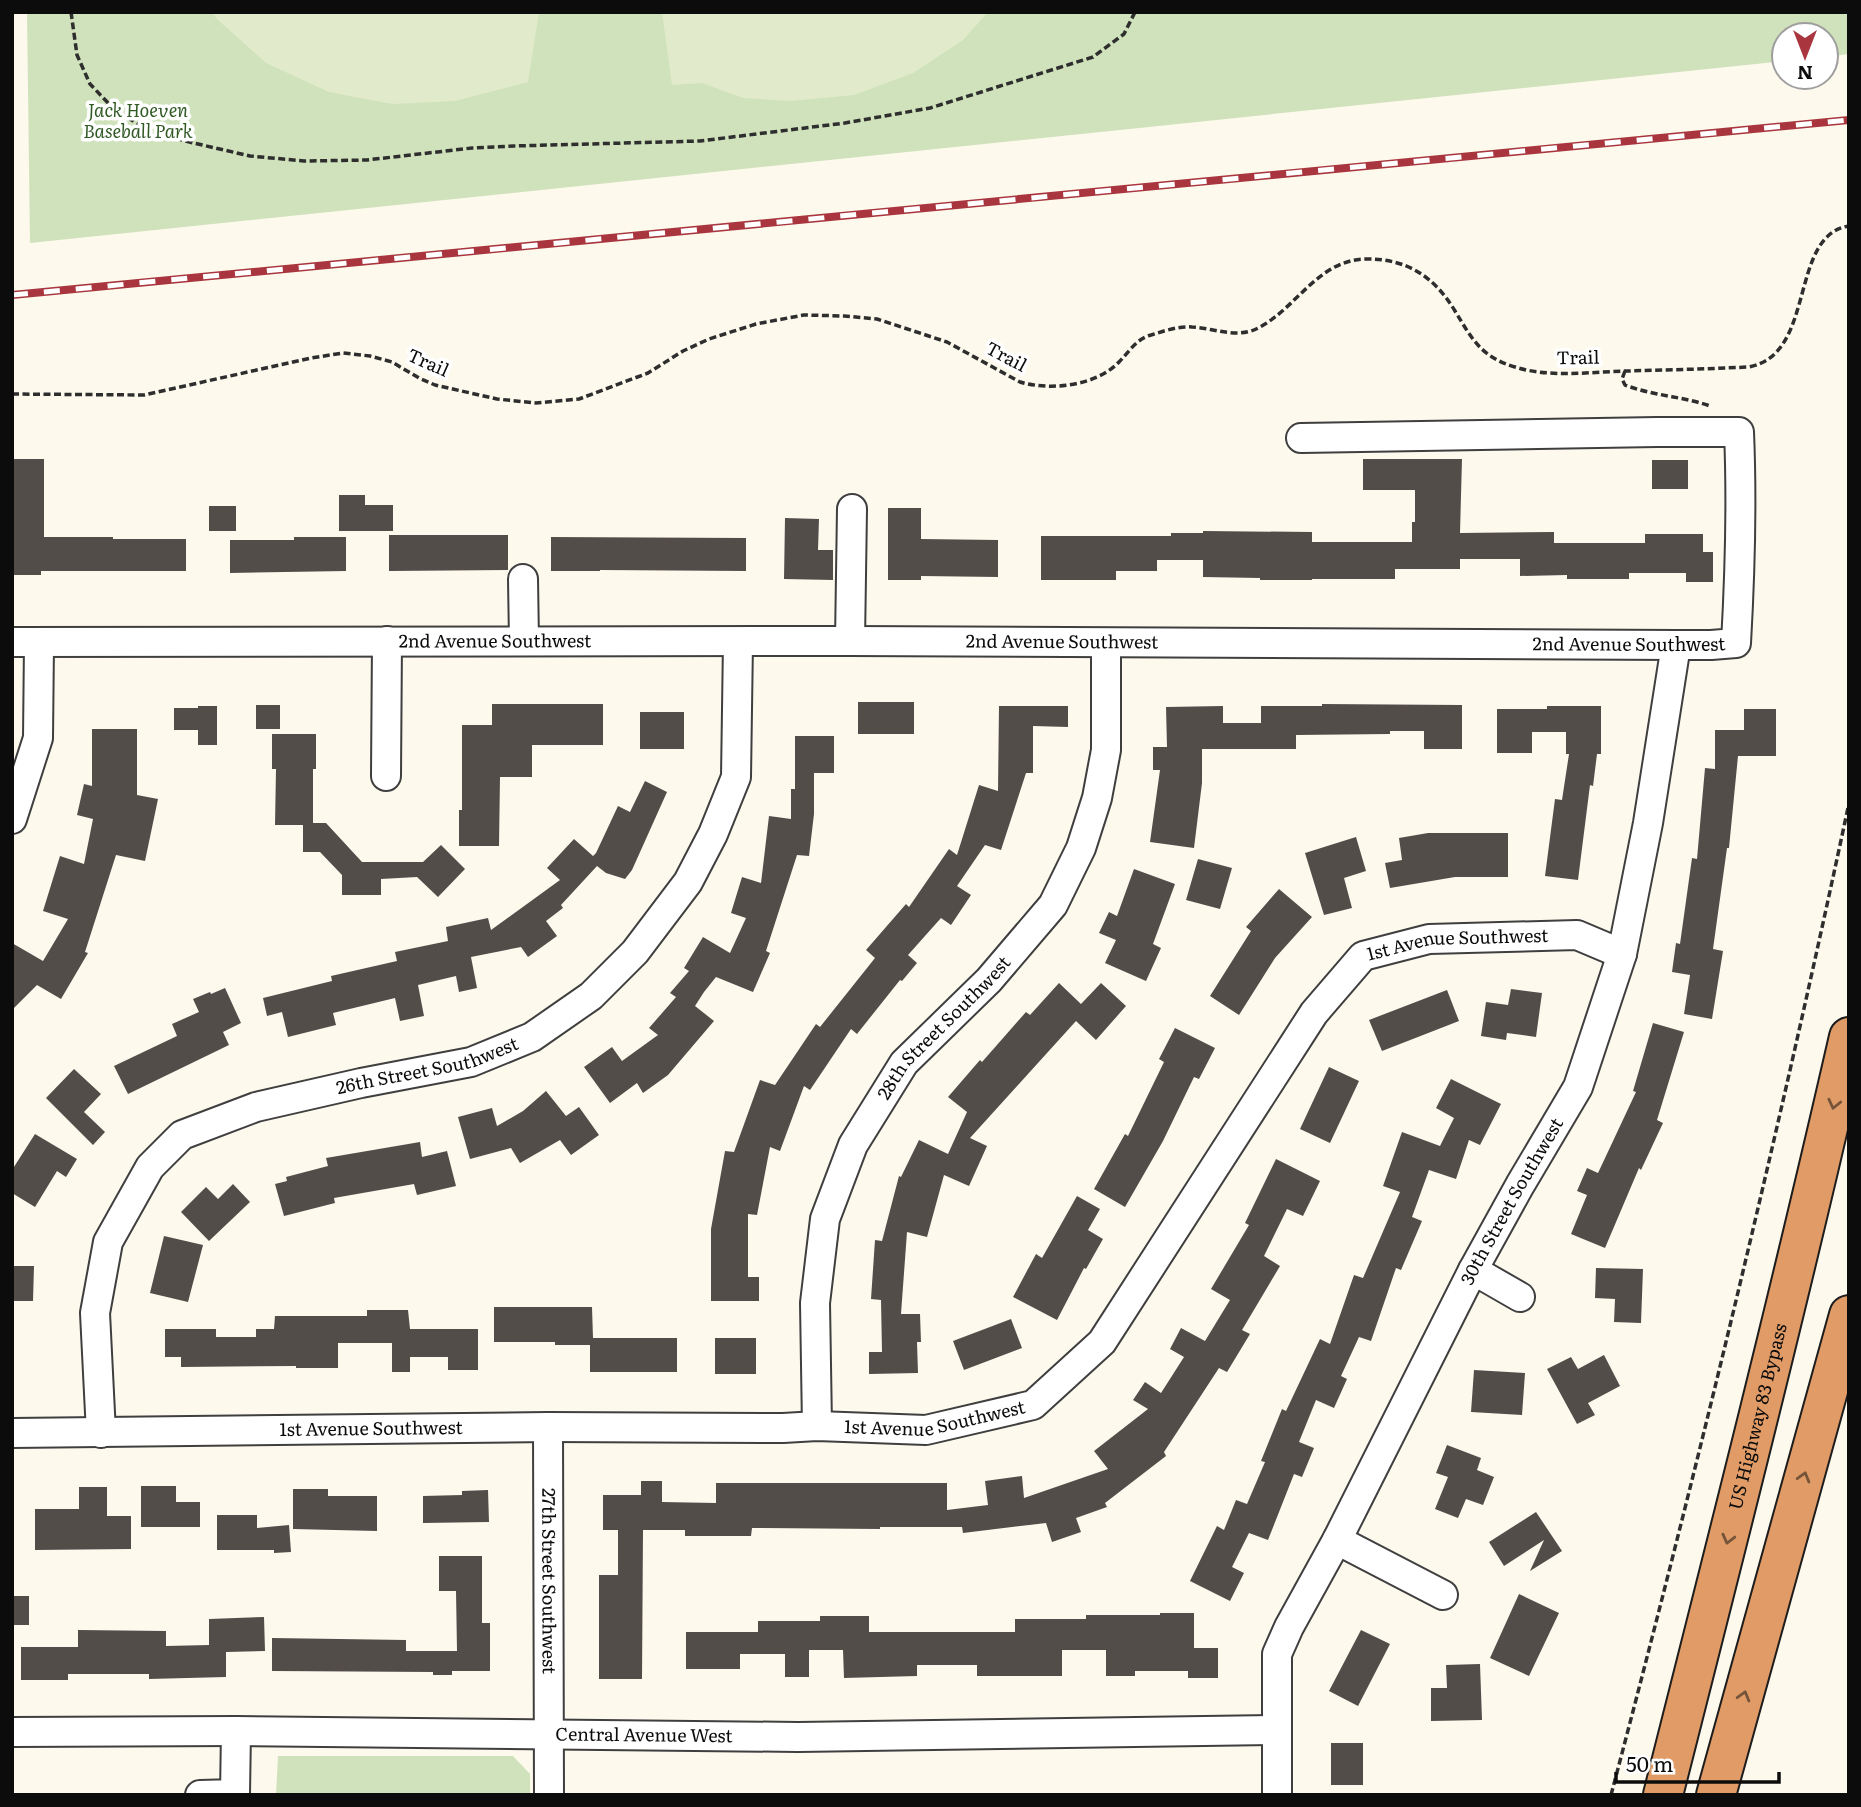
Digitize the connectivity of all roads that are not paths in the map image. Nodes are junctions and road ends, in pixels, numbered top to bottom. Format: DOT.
graph roads {
  1 [pos="1301,438"];
  2 [pos="852,509"];
  3 [pos="523,579"];
  4 [pos="387,641"];
  5 [pos="524,641"];
  6 [pos="26,642"];
  7 [pos="738,642"];
  8 [pos="850,642"];
  9 [pos="1106,644"];
  10 [pos="1676,645"];
  11 [pos="386,776"];
  12 [pos="12,819"];
  13 [pos="1622,954"];
  14 [pos="1849,1037"];
  15 [pos="1474,1270"];
  16 [pos="1520,1297"];
  17 [pos="1849,1315"];
  18 [pos="817,1426"];
  19 [pos="548,1427"];
  20 [pos="12,1433"];
  21 [pos="101,1433"];
  22 [pos="1337,1540"];
  23 [pos="1443,1595"];
  24 [pos="1276,1730"];
  25 [pos="12,1731"];
  26 [pos="236,1731"];
  27 [pos="549,1735"];
  28 [pos="1721,1784"];
  29 [pos="235,1794"];
  30 [pos="200,1795"];
  31 [pos="549,1795"];
  32 [pos="1277,1795"];
  33 [pos="1663,1795"];
  1 -- 10 [label="street, 2nd Avenue Southwest"];
  2 -- 8 [label="street"];
  3 -- 5 [label="street"];
  4 -- 5 [label="street, 2nd Avenue Southwest"];
  4 -- 6 [label="street, 2nd Avenue Southwest"];
  4 -- 11 [label="street, 2nd Avenue Southwest"];
  5 -- 7 [label="street, 2nd Avenue Southwest"];
  6 -- 12 [label="street"];
  7 -- 8 [label="street, 2nd Avenue Southwest"];
  7 -- 21 [label="street, 26th Street Southwest"];
  8 -- 9 [label="street, 2nd Avenue Southwest"];
  9 -- 10 [label="street, 2nd Avenue Southwest"];
  9 -- 18 [label="street, 28th Street Southwest"];
  10 -- 13 [label="street, 30th Street Southwest"];
  13 -- 15 [label="street, 30th Street Southwest"];
  13 -- 18 [label="street, 1st Avenue Southwest"];
  14 -- 33 [label="highway, US Highway 83 Bypass, one-way"];
  15 -- 16 [label="street"];
  15 -- 22 [label="street, 30th Street Southwest"];
  28 -- 17 [label="highway, one-way"];
  18 -- 19 [label="street, 1st Avenue Southwest"];
  19 -- 21 [label="street, 1st Avenue Southwest"];
  19 -- 27 [label="street, 27th Street Southwest"];
  20 -- 21 [label="street, 1st Avenue Southwest"];
  22 -- 23 [label="street"];
  22 -- 24 [label="street, 30th Street Southwest"];
  24 -- 27 [label="street, Central Avenue West"];
  24 -- 32 [label="street, 30th Street Southwest"];
  25 -- 26 [label="street, Central Avenue West"];
  26 -- 27 [label="street, Central Avenue West"];
  26 -- 29 [label="street"];
  27 -- 31 [label="street, 27th Street Southwest"];
  29 -- 30 [label="street"];
}
